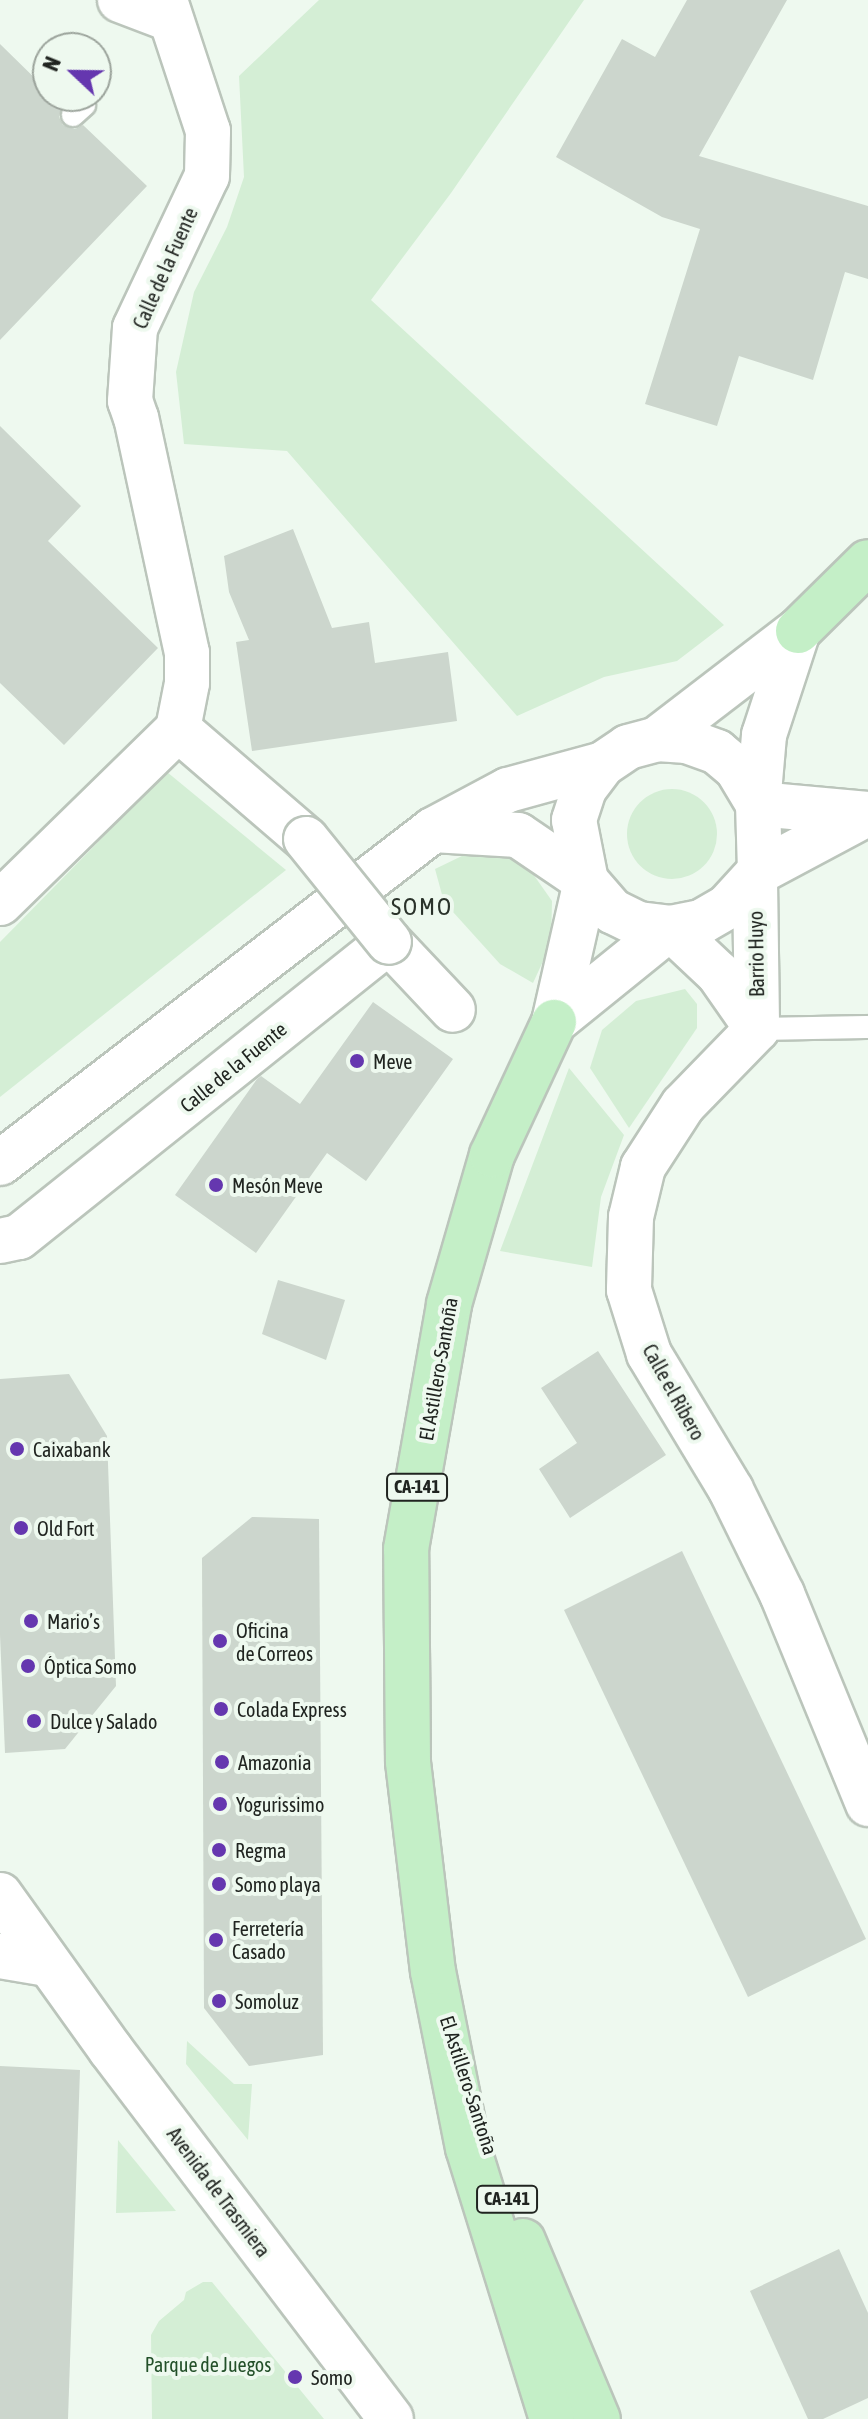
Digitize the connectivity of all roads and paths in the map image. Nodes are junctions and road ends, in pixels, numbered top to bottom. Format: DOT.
graph roads {
  1 [pos="120,0"];
  2 [pos="167,9"];
  3 [pos="868,562"];
  4 [pos="831,609"];
  5 [pos="178,729"];
  6 [pos="657,739"];
  7 [pos="603,764"];
  8 [pos="758,804"];
  9 [pos="868,814"];
  10 [pos="433,830"];
  11 [pos="758,875"];
  12 [pos="586,881"];
  13 [pos="0,903"];
  14 [pos="670,928"];
  15 [pos="389,942"];
  16 [pos="453,1010"];
  17 [pos="554,1022"];
  18 [pos="868,1027"];
  19 [pos="757,1029"];
  20 [pos="0,1163"];
  21 [pos="0,1241"];
  22 [pos="868,1804"];
  23 [pos="5,1924"];
  24 [pos="433,1972"];
  25 [pos="391,2419"];
  26 [pos="552,2419"];
  27 [pos="598,2419"];
  1 -- 2 [label="street"];
  2 -- 5 [label="street, Calle de la Fuente"];
  3 -- 4 [label="main road"];
  4 -- 6 [label="street"];
  4 -- 8 [label="street"];
  5 -- 13 [label="street"];
  5 -- 15 [label="street, bridge"];
  6 -- 7 [label="street"];
  6 -- 8 [label="street"];
  7 -- 10 [label="street"];
  7 -- 12 [label="street"];
  8 -- 9 [label="street"];
  8 -- 11 [label="street"];
  9 -- 11 [label="street"];
  10 -- 12 [label="street"];
  10 -- 20 [label="street"];
  11 -- 14 [label="street"];
  11 -- 19 [label="street, Barrio Huyo"];
  12 -- 14 [label="street"];
  12 -- 17 [label="street"];
  14 -- 17 [label="street"];
  14 -- 19 [label="street"];
  15 -- 16 [label="street"];
  15 -- 21 [label="street, Calle de la Fuente"];
  17 -- 24 [label="main road, El Astillero-Santoña / CA-141"];
  18 -- 19 [label="lane"];
  19 -- 22 [label="street, Calle el Ribero"];
  23 -- 25 [label="street, Avenida de Trasmiera"];
  24 -- 26 [label="main road, El Astillero-Santoña / CA-141"];
  24 -- 27 [label="main road, El Astillero-Santoña / CA-141"];
}
